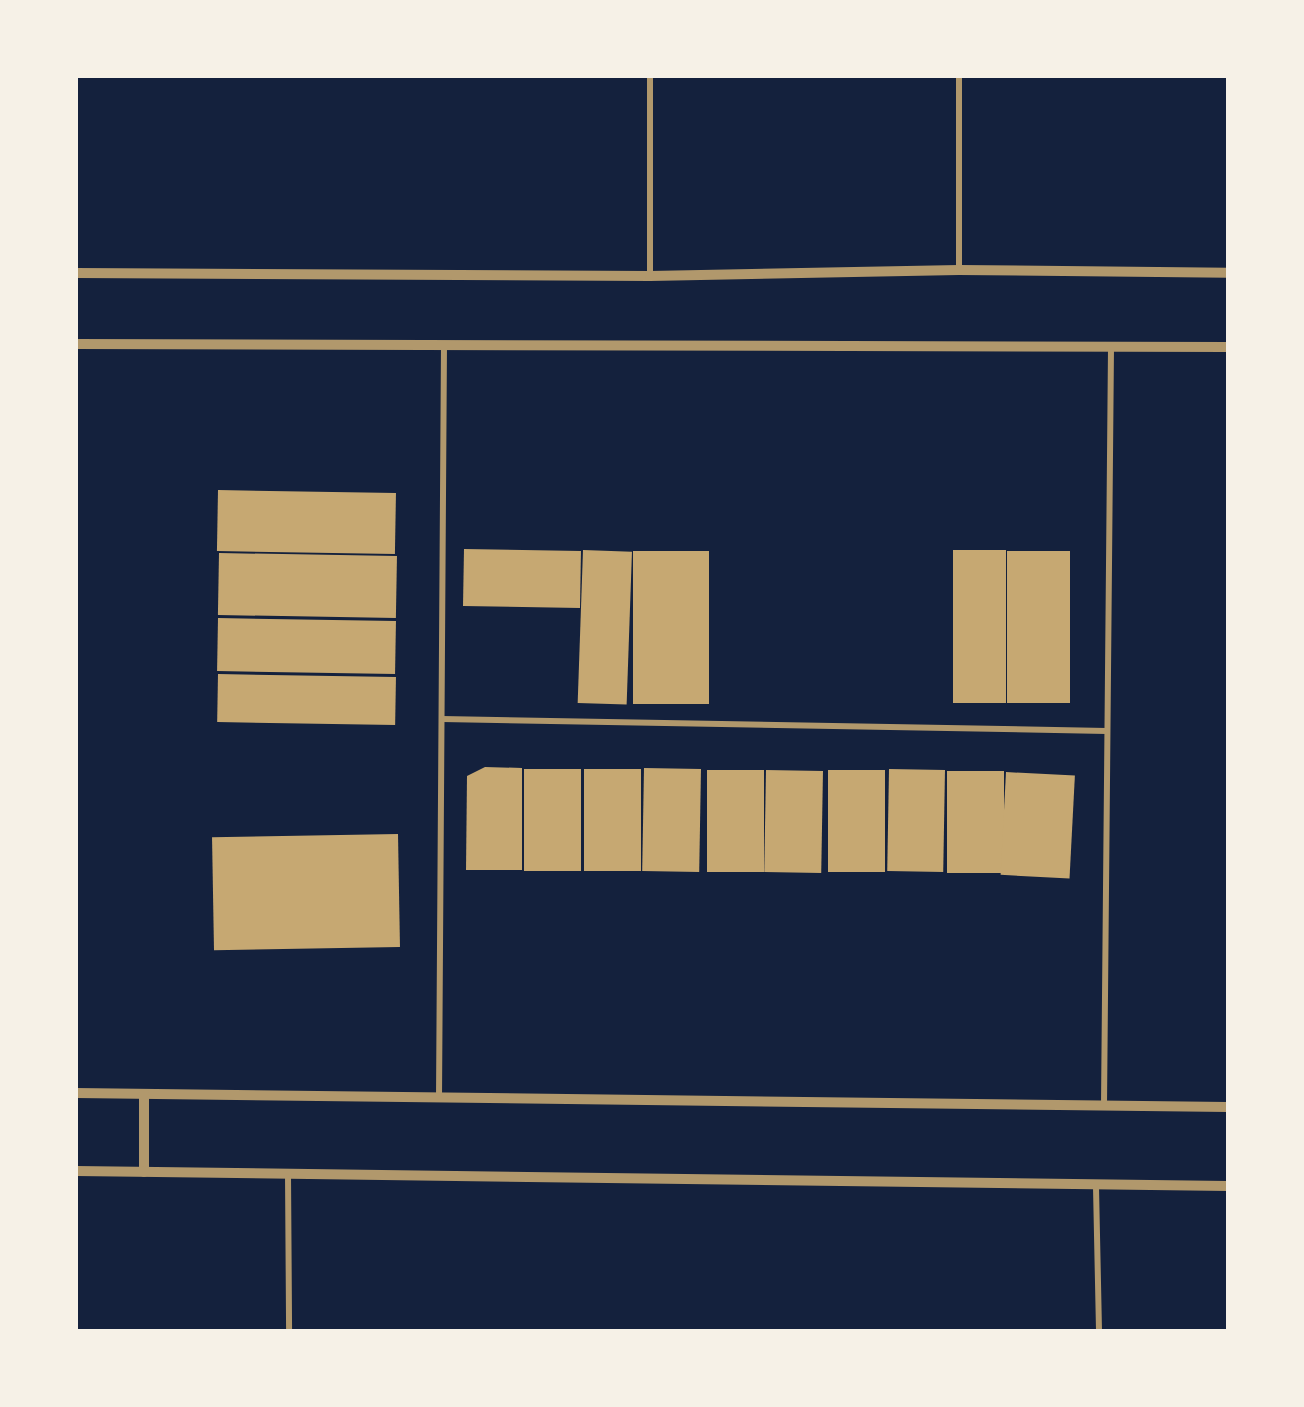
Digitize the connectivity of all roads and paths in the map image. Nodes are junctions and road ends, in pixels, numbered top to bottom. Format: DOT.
graph roads {
  1 [pos="651,76"];
  2 [pos="959,76"];
  3 [pos="959,270"];
  4 [pos="76,273"];
  5 [pos="1227,273"];
  6 [pos="650,276"];
  7 [pos="76,344"];
  8 [pos="444,345"];
  9 [pos="1111,347"];
  10 [pos="1227,347"];
  11 [pos="442,719"];
  12 [pos="1107,731"];
  13 [pos="76,1093"];
  14 [pos="144,1094"];
  15 [pos="440,1098"];
  16 [pos="1104,1105"];
  17 [pos="1227,1107"];
  18 [pos="76,1171"];
  19 [pos="144,1172"];
  20 [pos="288,1174"];
  21 [pos="1227,1186"];
  22 [pos="1096,1187"];
  23 [pos="289,1330"];
  24 [pos="1099,1330"];
  1 -- 6 [label="street"];
  2 -- 3 [label="street"];
  3 -- 5 [label="street"];
  3 -- 6 [label="street"];
  4 -- 6 [label="street"];
  7 -- 8 [label="street"];
  8 -- 9 [label="street"];
  8 -- 11 [label="street"];
  9 -- 10 [label="street"];
  9 -- 12 [label="street"];
  11 -- 12 [label="street"];
  11 -- 15 [label="street"];
  12 -- 16 [label="street"];
  13 -- 14 [label="street"];
  14 -- 15 [label="street"];
  14 -- 19 [label="street"];
  15 -- 16 [label="street"];
  16 -- 17 [label="street"];
  18 -- 19 [label="street"];
  19 -- 20 [label="street"];
  20 -- 22 [label="street"];
  20 -- 23 [label="street"];
  21 -- 22 [label="street"];
  22 -- 24 [label="street"];
}
